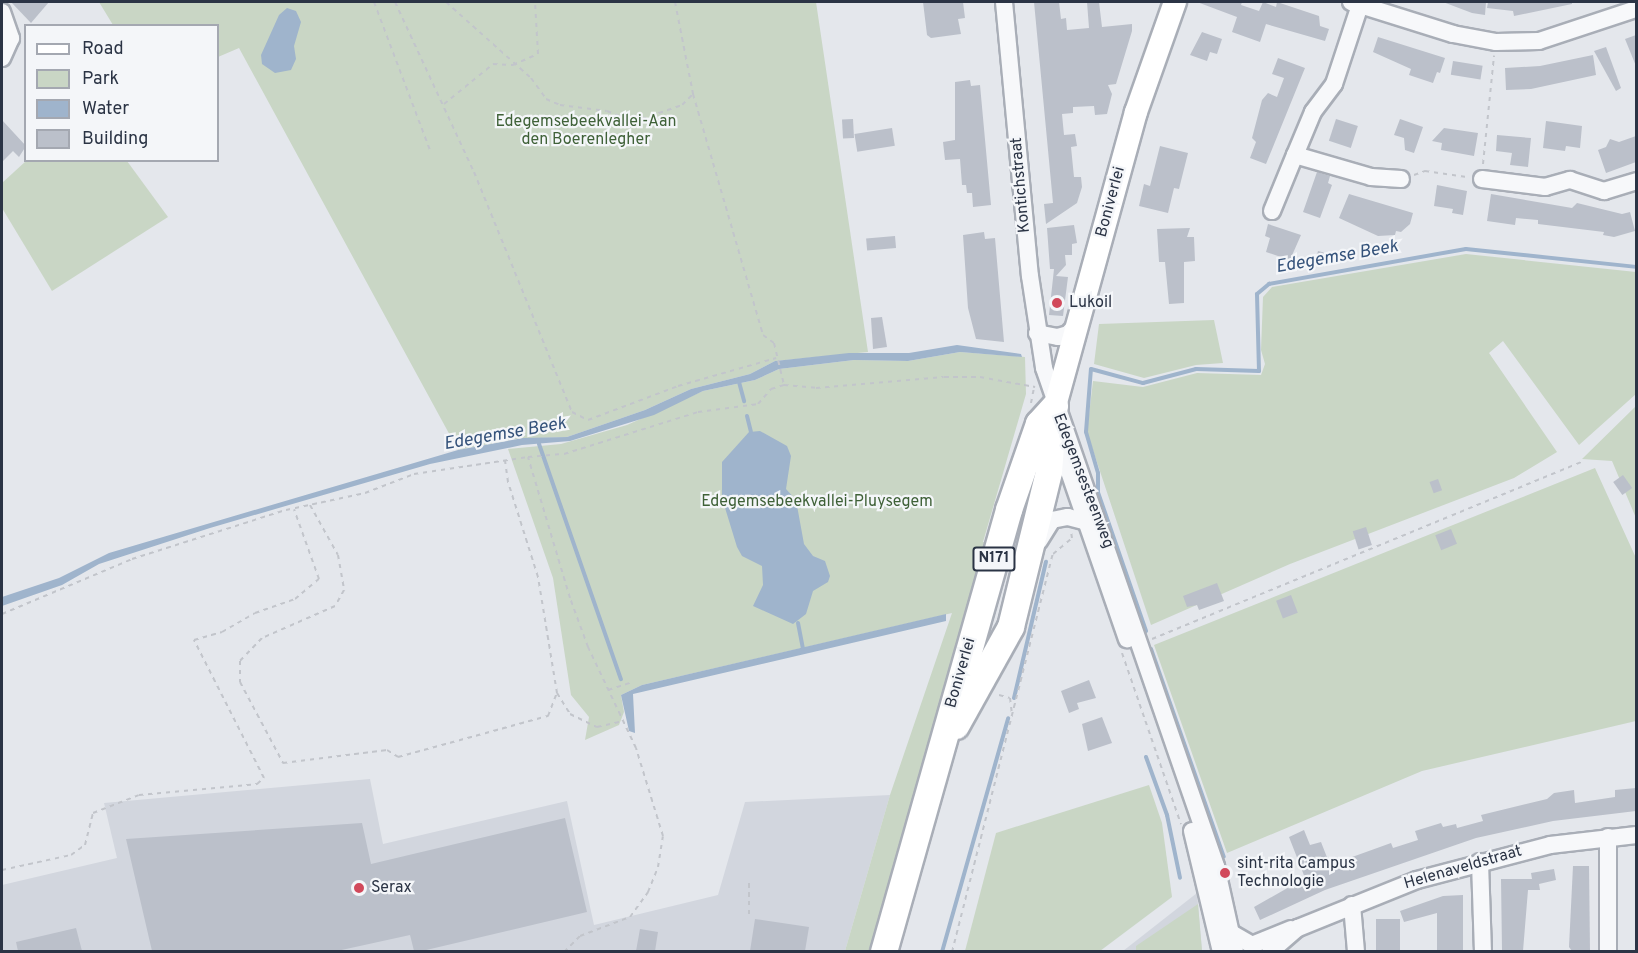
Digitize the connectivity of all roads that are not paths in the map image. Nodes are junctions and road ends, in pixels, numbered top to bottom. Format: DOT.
graph roads {
  1 [pos="1004,2"];
  2 [pos="1175,2"];
  3 [pos="1356,3"];
  4 [pos="1636,9"];
  5 [pos="2,12"];
  6 [pos="2,58"];
  7 [pos="1295,155"];
  8 [pos="1401,179"];
  9 [pos="1482,179"];
  10 [pos="1636,181"];
  11 [pos="1272,211"];
  12 [pos="1078,323"];
  13 [pos="1037,333"];
  14 [pos="1044,368"];
  15 [pos="1047,415"];
  16 [pos="1076,519"];
  17 [pos="1027,566"];
  18 [pos="945,740"];
  19 [pos="1636,835"];
  20 [pos="1608,837"];
  21 [pos="1480,862"];
  22 [pos="1215,888"];
  23 [pos="1352,905"];
  24 [pos="1298,928"];
  25 [pos="1225,944"];
  26 [pos="884,951"];
  27 [pos="1235,951"];
  28 [pos="1270,951"];
  29 [pos="1356,951"];
  30 [pos="1483,951"];
  31 [pos="1608,951"];
  1 -- 13 [label="street, Kontichstraat"];
  2 -- 12 [label="main road, Boniverlei / N171"];
  3 -- 4 [label="street"];
  3 -- 7 [label="street"];
  5 -- 6 [label="street"];
  7 -- 8 [label="street"];
  7 -- 11 [label="street"];
  9 -- 10 [label="street"];
  12 -- 13 [label="street"];
  12 -- 15 [label="main road, Boniverlei / N171"];
  13 -- 14 [label="street, Kontichstraat"];
  14 -- 15 [label="street, Kontichstraat"];
  14 -- 15 [label="street, Kontichstraat"];
  15 -- 16 [label="street, Edegemsesteenweg"];
  15 -- 17 [label="highway, Boniverlei / N171"];
  15 -- 18 [label="highway, Boniverlei / N171"];
  15 -- 22 [label="street, Edegemsesteenweg"];
  16 -- 17 [label="street, Boniverlei"];
  16 -- 22 [label="street, Edegemsesteenweg"];
  17 -- 18 [label="highway, Boniverlei / N171"];
  18 -- 26 [label="highway, Boniverlei / N171"];
  19 -- 20 [label="street, Helenaveldstraat"];
  20 -- 21 [label="street, Helenaveldstraat"];
  20 -- 31 [label="street"];
  21 -- 23 [label="street, Helenaveldstraat"];
  21 -- 30 [label="street"];
  22 -- 25 [label="street, Edegemsesteenweg"];
  23 -- 24 [label="street, Helenaveldstraat"];
  23 -- 29 [label="street"];
  24 -- 25 [label="street, Helenaveldstraat"];
  24 -- 28 [label="street, Helenaveldstraat"];
  25 -- 27 [label="street, Edegemsesteenweg"];
}
